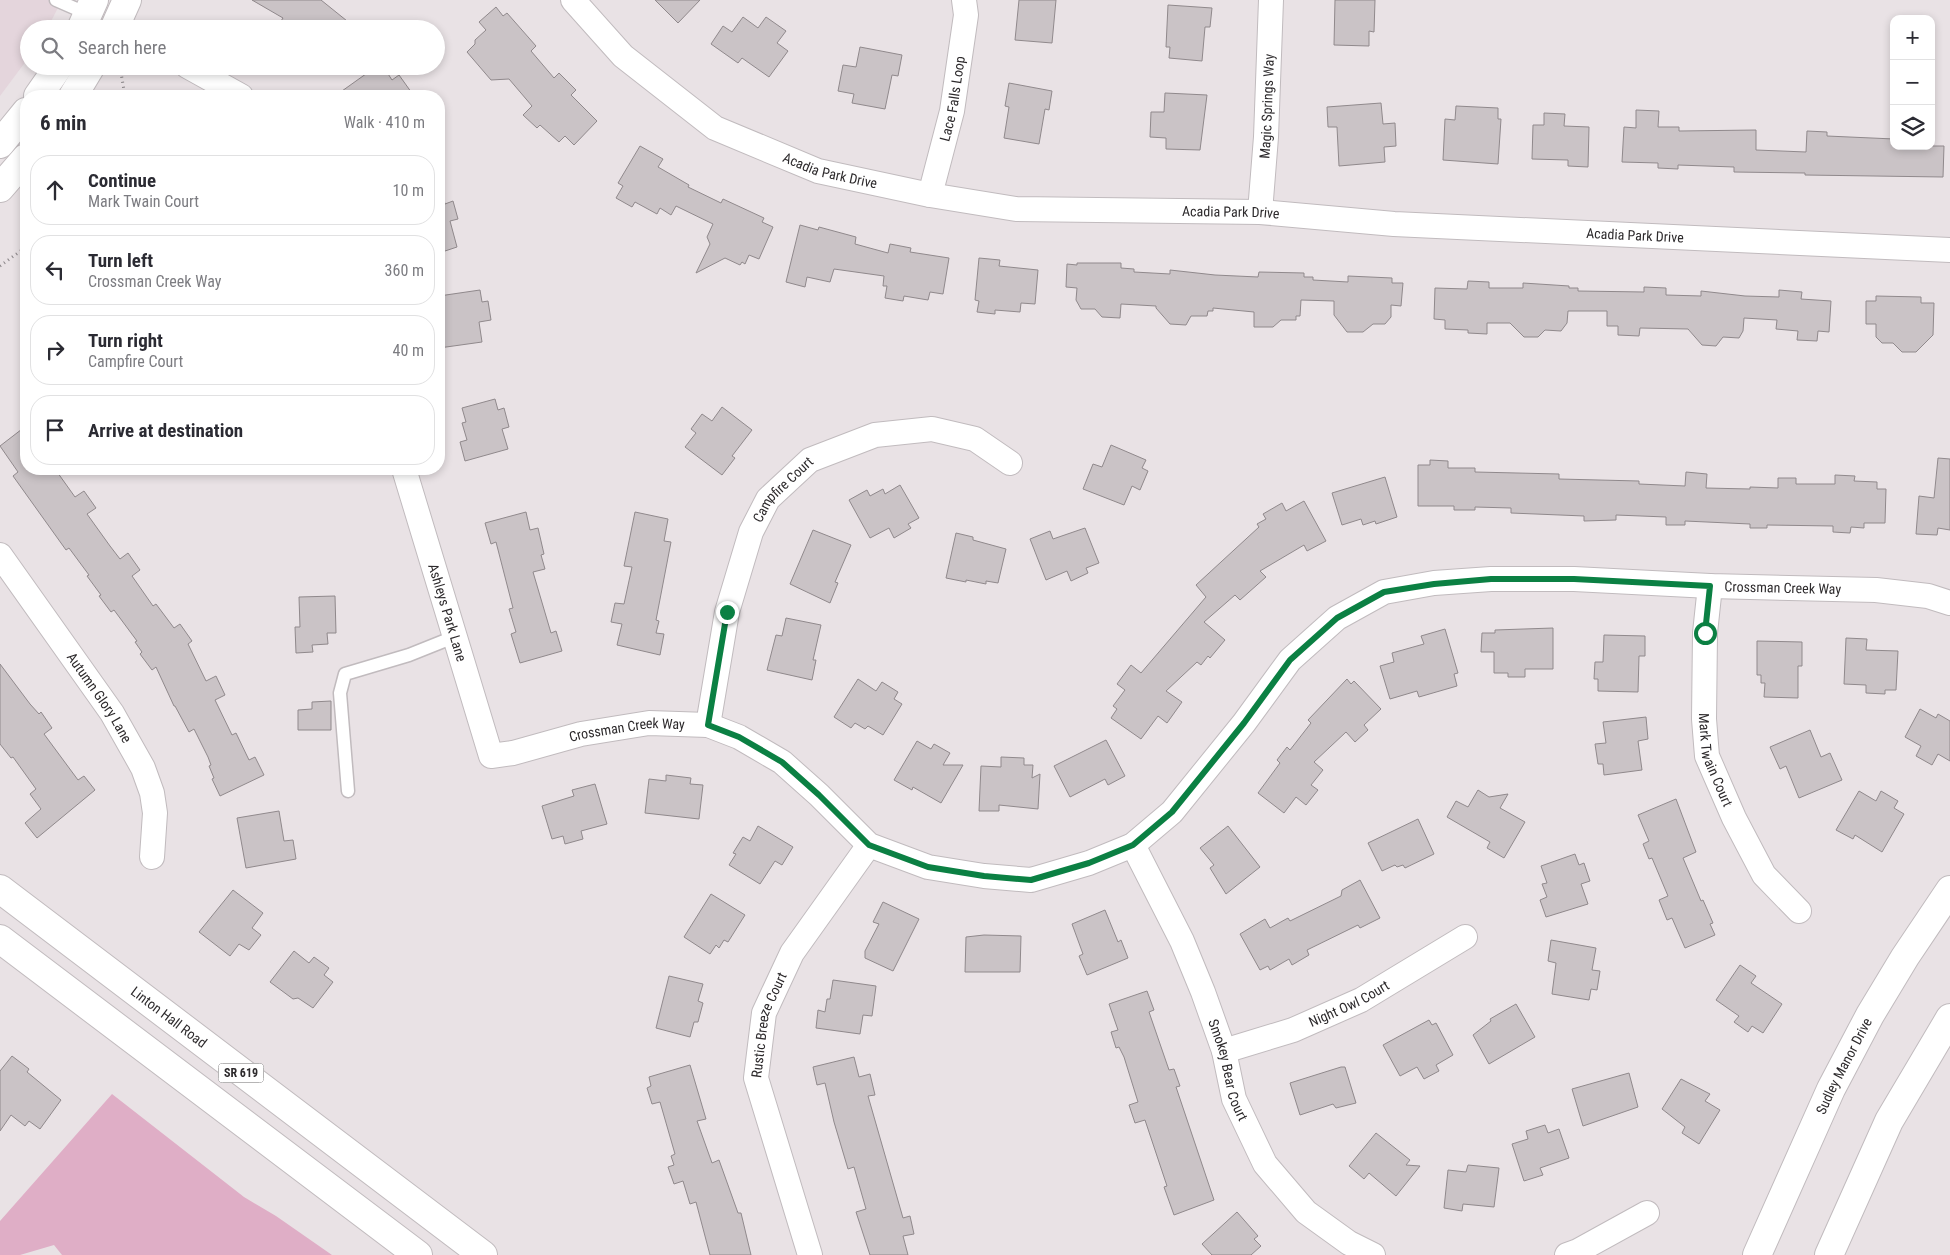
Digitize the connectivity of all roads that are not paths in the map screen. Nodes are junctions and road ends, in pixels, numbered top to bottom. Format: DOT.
graph roads {
  1 [pos="56,0"];
  2 [pos="127,0"];
  3 [pos="573,0"];
  4 [pos="964,0"];
  5 [pos="1271,0"];
  6 [pos="88,14"];
  7 [pos="119,20"];
  8 [pos="53,75"];
  9 [pos="86,75"];
  10 [pos="203,75"];
  11 [pos="42,90"];
  12 [pos="77,90"];
  13 [pos="230,90"];
  14 [pos="20,119"];
  15 [pos="0,144"];
  16 [pos="20,165"];
  17 [pos="0,188"];
  18 [pos="930,195"];
  19 [pos="1260,212"];
  20 [pos="1950,250"];
  21 [pos="1010,463"];
  22 [pos="406,475"];
  23 [pos="0,555"];
  24 [pos="1710,586"];
  25 [pos="1950,603"];
  26 [pos="454,637"];
  27 [pos="708,725"];
  28 [pos="491,756"];
  29 [pos="348,791"];
  30 [pos="869,845"];
  31 [pos="1133,845"];
  32 [pos="152,857"];
  33 [pos="0,888"];
  34 [pos="1950,890"];
  35 [pos="1798,911"];
  36 [pos="1465,937"];
  37 [pos="0,940"];
  38 [pos="1950,1018"];
  39 [pos="1224,1051"];
  40 [pos="1647,1214"];
  41 [pos="418,1255"];
  42 [pos="483,1255"];
  43 [pos="810,1255"];
  44 [pos="1374,1255"];
  45 [pos="1567,1255"];
  46 [pos="1757,1255"];
  47 [pos="1829,1255"];
  1 -- 6 [label="lane"];
  2 -- 7 [label="main road"];
  3 -- 18 [label="street, Acadia Park Drive"];
  4 -- 18 [label="street, Lace Falls Loop"];
  5 -- 19 [label="street, Magic Springs Way"];
  8 -- 11 [label="main road"];
  9 -- 12 [label="main road"];
  10 -- 13 [label="street"];
  14 -- 15 [label="main road"];
  16 -- 17 [label="main road"];
  18 -- 19 [label="street, Acadia Park Drive"];
  19 -- 20 [label="street, Acadia Park Drive"];
  21 -- 27 [label="street, Campfire Court"];
  22 -- 26 [label="street, Ashleys Park Lane"];
  23 -- 32 [label="street, Autumn Glory Lane"];
  24 -- 25 [label="street, Crossman Creek Way"];
  24 -- 31 [label="street, Crossman Creek Way"];
  24 -- 35 [label="street, Mark Twain Court"];
  26 -- 28 [label="street, Ashleys Park Lane"];
  26 -- 29 [label="lane"];
  27 -- 28 [label="street, Crossman Creek Way"];
  27 -- 30 [label="street, Crossman Creek Way"];
  30 -- 31 [label="street, Crossman Creek Way"];
  30 -- 43 [label="street, Rustic Breeze Court"];
  31 -- 39 [label="street, Smokey Bear Court"];
  33 -- 42 [label="main road, Linton Hall Road / SR 619"];
  34 -- 46 [label="main road, Sudley Manor Drive"];
  36 -- 39 [label="street, Night Owl Court"];
  37 -- 41 [label="main road, SR 619"];
  38 -- 47 [label="main road"];
  39 -- 44 [label="street, Smokey Bear Court"];
  40 -- 45 [label="street"];
}
